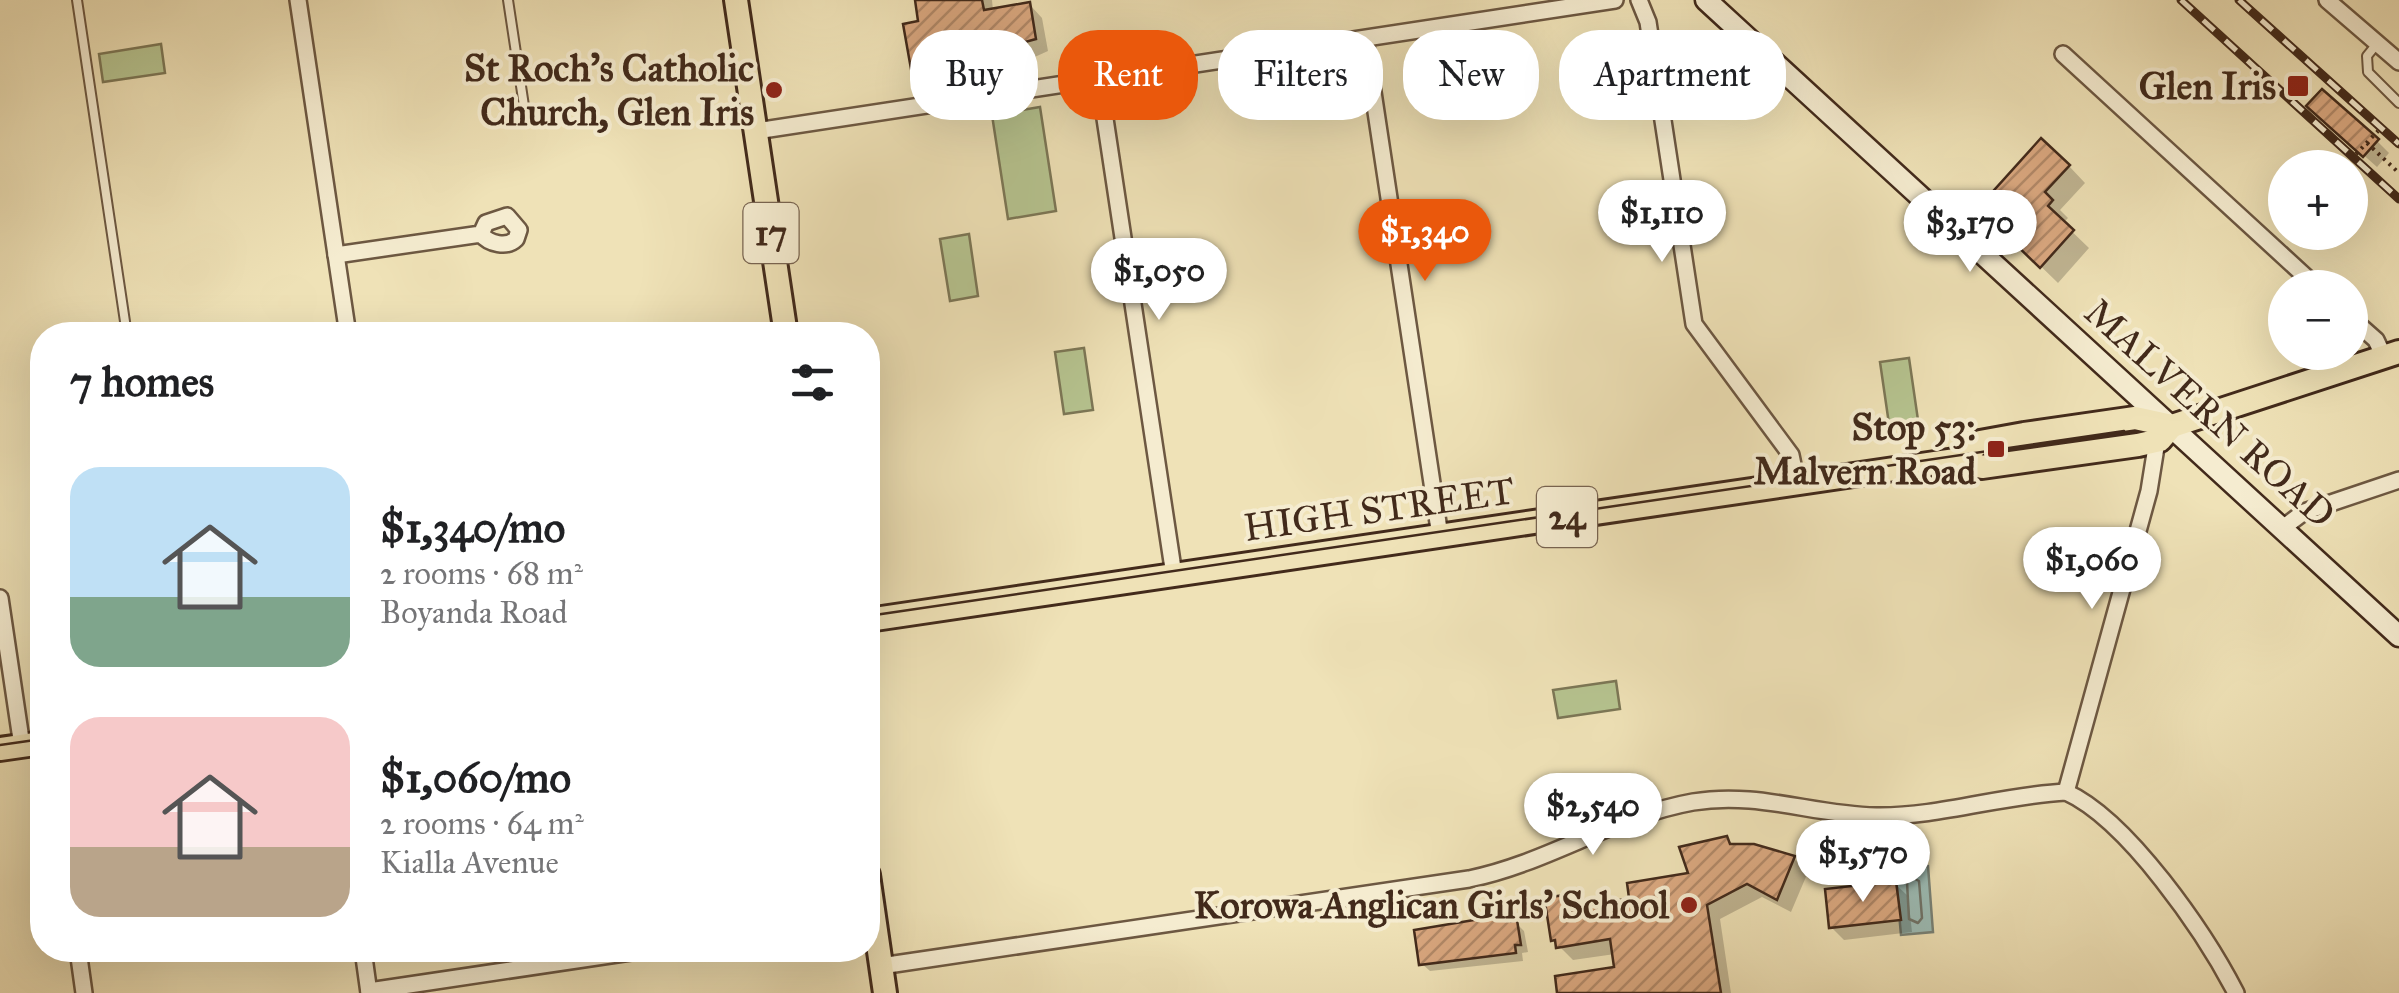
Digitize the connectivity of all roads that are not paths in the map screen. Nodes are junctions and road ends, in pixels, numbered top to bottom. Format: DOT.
graph roads {
  1 [pos="77,0"];
  2 [pos="298,0"];
  3 [pos="508,0"];
  4 [pos="736,0"];
  5 [pos="1615,0"];
  6 [pos="1639,0"];
  7 [pos="1706,0"];
  8 [pos="2327,0"];
  9 [pos="1383,36"];
  10 [pos="2381,45"];
  11 [pos="2063,54"];
  12 [pos="2399,59"];
  13 [pos="1058,85"];
  14 [pos="2399,102"];
  15 [pos="526,119"];
  16 [pos="1105,120"];
  17 [pos="1377,120"];
  18 [pos="756,131"];
  19 [pos="481,234"];
  20 [pos="336,255"];
  21 [pos="2298,270"];
  22 [pos="125,322"];
  23 [pos="346,322"];
  24 [pos="784,322"];
  25 [pos="2368,333"];
  26 [pos="2391,355"];
  27 [pos="2165,434"];
  28 [pos="2399,480"];
  29 [pos="1796,484"];
  30 [pos="2284,527"];
  31 [pos="1440,536"];
  32 [pos="1174,575"];
  33 [pos="0,598"];
  34 [pos="880,618"];
  35 [pos="2399,636"];
  36 [pos="22,746"];
  37 [pos="2066,792"];
  38 [pos="880,961"];
  39 [pos="80,962"];
  40 [pos="364,962"];
  41 [pos="565,962"];
  42 [pos="881,966"];
  43 [pos="369,992"];
  44 [pos="84,993"];
  45 [pos="885,993"];
  46 [pos="2236,993"];
  1 -- 22 [label="lane"];
  2 -- 20 [label="street"];
  3 -- 15 [label="lane"];
  4 -- 18 [label="main road, 17"];
  5 -- 9 [label="street"];
  6 -- 29 [label="street"];
  7 -- 27 [label="main road, MALVERN ROAD"];
  8 -- 10 [label="street"];
  10 -- 12 [label="street"];
  10 -- 14 [label="lane"];
  11 -- 21 [label="street"];
  13 -- 18 [label="street"];
  16 -- 32 [label="street"];
  17 -- 31 [label="street"];
  18 -- 24 [label="main road, 17"];
  19 -- 20 [label="street"];
  20 -- 23 [label="street"];
  25 -- 26 [label="street"];
  26 -- 27 [label="main road, HIGH STREET / 24"];
  27 -- 29 [label="main road, HIGH STREET / 24"];
  27 -- 30 [label="main road, MALVERN ROAD"];
  27 -- 37 [label="street"];
  28 -- 30 [label="street"];
  29 -- 31 [label="main road, HIGH STREET / 24"];
  30 -- 35 [label="main road, MALVERN ROAD"];
  31 -- 32 [label="main road, HIGH STREET / 24"];
  32 -- 34 [label="main road, HIGH STREET / 24"];
  33 -- 36 [label="street"];
  37 -- 42 [label="street"];
  37 -- 46 [label="street"];
  38 -- 42 [label="main road"];
  39 -- 44 [label="street"];
  40 -- 43 [label="street"];
  41 -- 43 [label="street"];
  42 -- 45 [label="main road"];
}
